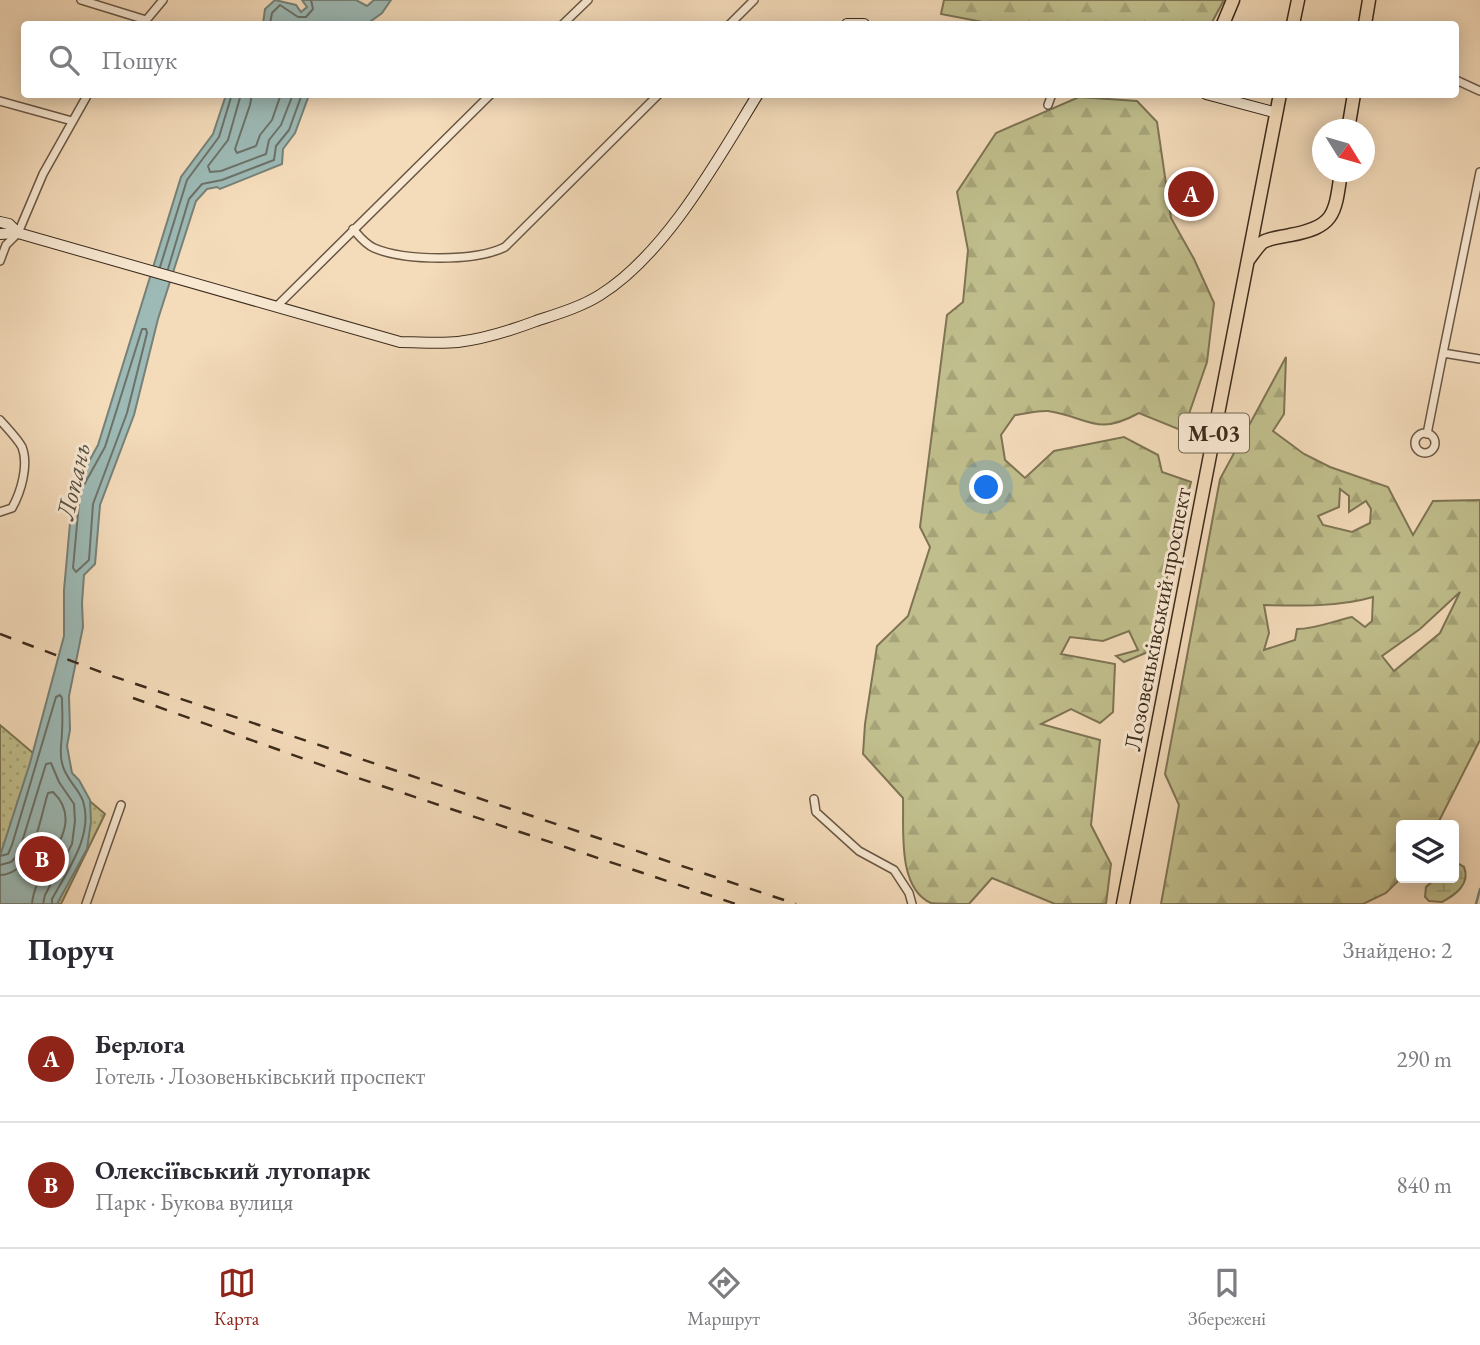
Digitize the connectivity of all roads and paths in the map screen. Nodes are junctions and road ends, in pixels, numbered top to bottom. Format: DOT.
graph roads {
  1 [pos="81,0"];
  2 [pos="163,0"];
  3 [pos="588,0"];
  4 [pos="754,0"];
  5 [pos="1233,0"];
  6 [pos="1298,0"];
  7 [pos="1369,0"];
  8 [pos="142,21"];
  9 [pos="146,21"];
  10 [pos="566,21"];
  11 [pos="733,21"];
  12 [pos="1224,21"];
  13 [pos="1294,21"];
  14 [pos="1366,21"];
  15 [pos="1459,82"];
  16 [pos="1480,91"];
  17 [pos="86,98"];
  18 [pos="487,98"];
  19 [pos="655,98"];
  20 [pos="756,98"];
  21 [pos="1051,98"];
  22 [pos="1221,98"];
  23 [pos="1279,98"];
  24 [pos="1353,98"];
  25 [pos="0,101"];
  26 [pos="1048,105"];
  27 [pos="1277,113"];
  28 [pos="1350,119"];
  29 [pos="72,121"];
  30 [pos="1480,172"];
  31 [pos="1340,182"];
  32 [pos="0,222"];
  33 [pos="353,229"];
  34 [pos="18,233"];
  35 [pos="0,234"];
  36 [pos="0,261"];
  37 [pos="1247,262"];
  38 [pos="276,307"];
  39 [pos="1443,353"];
  40 [pos="1480,359"];
  41 [pos="0,420"];
  42 [pos="1427,434"];
  43 [pos="0,512"];
  44 [pos="814,799"];
  45 [pos="121,805"];
  46 [pos="86,904"];
  47 [pos="912,904"];
  48 [pos="1123,904"];
  1 -- 8 [label="street"];
  2 -- 9 [label="street"];
  3 -- 10 [label="street"];
  4 -- 11 [label="street"];
  5 -- 12 [label="highway"];
  6 -- 13 [label="highway"];
  7 -- 14 [label="highway"];
  15 -- 16 [label="street"];
  17 -- 29 [label="street"];
  18 -- 33 [label="street"];
  19 -- 33 [label="street"];
  20 -- 38 [label="street"];
  21 -- 26 [label="street"];
  22 -- 27 [label="street"];
  23 -- 27 [label="highway, Лозовеньківський проспект / М-03"];
  24 -- 28 [label="highway"];
  25 -- 29 [label="street"];
  27 -- 37 [label="highway, Лозовеньківський проспект / М-03"];
  29 -- 34 [label="street"];
  30 -- 39 [label="street"];
  31 -- 37 [label="highway"];
  32 -- 34 [label="street"];
  33 -- 38 [label="street"];
  34 -- 35 [label="street"];
  34 -- 36 [label="street"];
  34 -- 38 [label="street"];
  37 -- 48 [label="highway, Лозовеньківський проспект / М-03"];
  39 -- 40 [label="street"];
  39 -- 42 [label="street"];
  41 -- 43 [label="street"];
  44 -- 47 [label="street"];
  45 -- 46 [label="street"];
}
